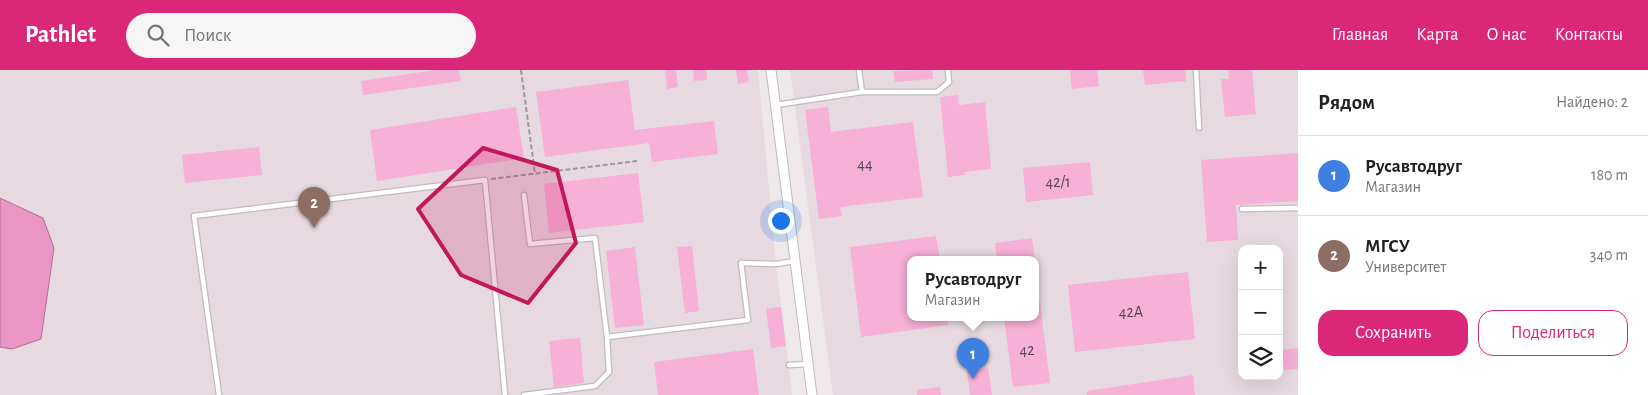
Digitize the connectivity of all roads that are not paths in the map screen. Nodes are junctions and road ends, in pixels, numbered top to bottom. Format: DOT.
graph roads {
  1 [pos="771,70"];
  2 [pos="859,70"];
  3 [pos="948,70"];
  4 [pos="1196,70"];
  5 [pos="862,92"];
  6 [pos="776,105"];
  7 [pos="1199,128"];
  8 [pos="524,195"];
  9 [pos="1298,208"];
  10 [pos="1242,209"];
  11 [pos="795,261"];
  12 [pos="607,337"];
  13 [pos="809,364"];
  14 [pos="788,365"];
  15 [pos="813,393"];
  16 [pos="219,395"];
  17 [pos="505,395"];
  18 [pos="524,395"];
  1 -- 6 [label="street"];
  2 -- 5 [label="lane"];
  3 -- 5 [label="lane"];
  4 -- 7 [label="lane"];
  5 -- 6 [label="lane"];
  6 -- 11 [label="street"];
  8 -- 12 [label="lane"];
  9 -- 10 [label="lane"];
  11 -- 12 [label="lane"];
  11 -- 13 [label="street"];
  12 -- 18 [label="lane"];
  13 -- 14 [label="lane"];
  13 -- 15 [label="street"];
  16 -- 17 [label="lane"];
}
